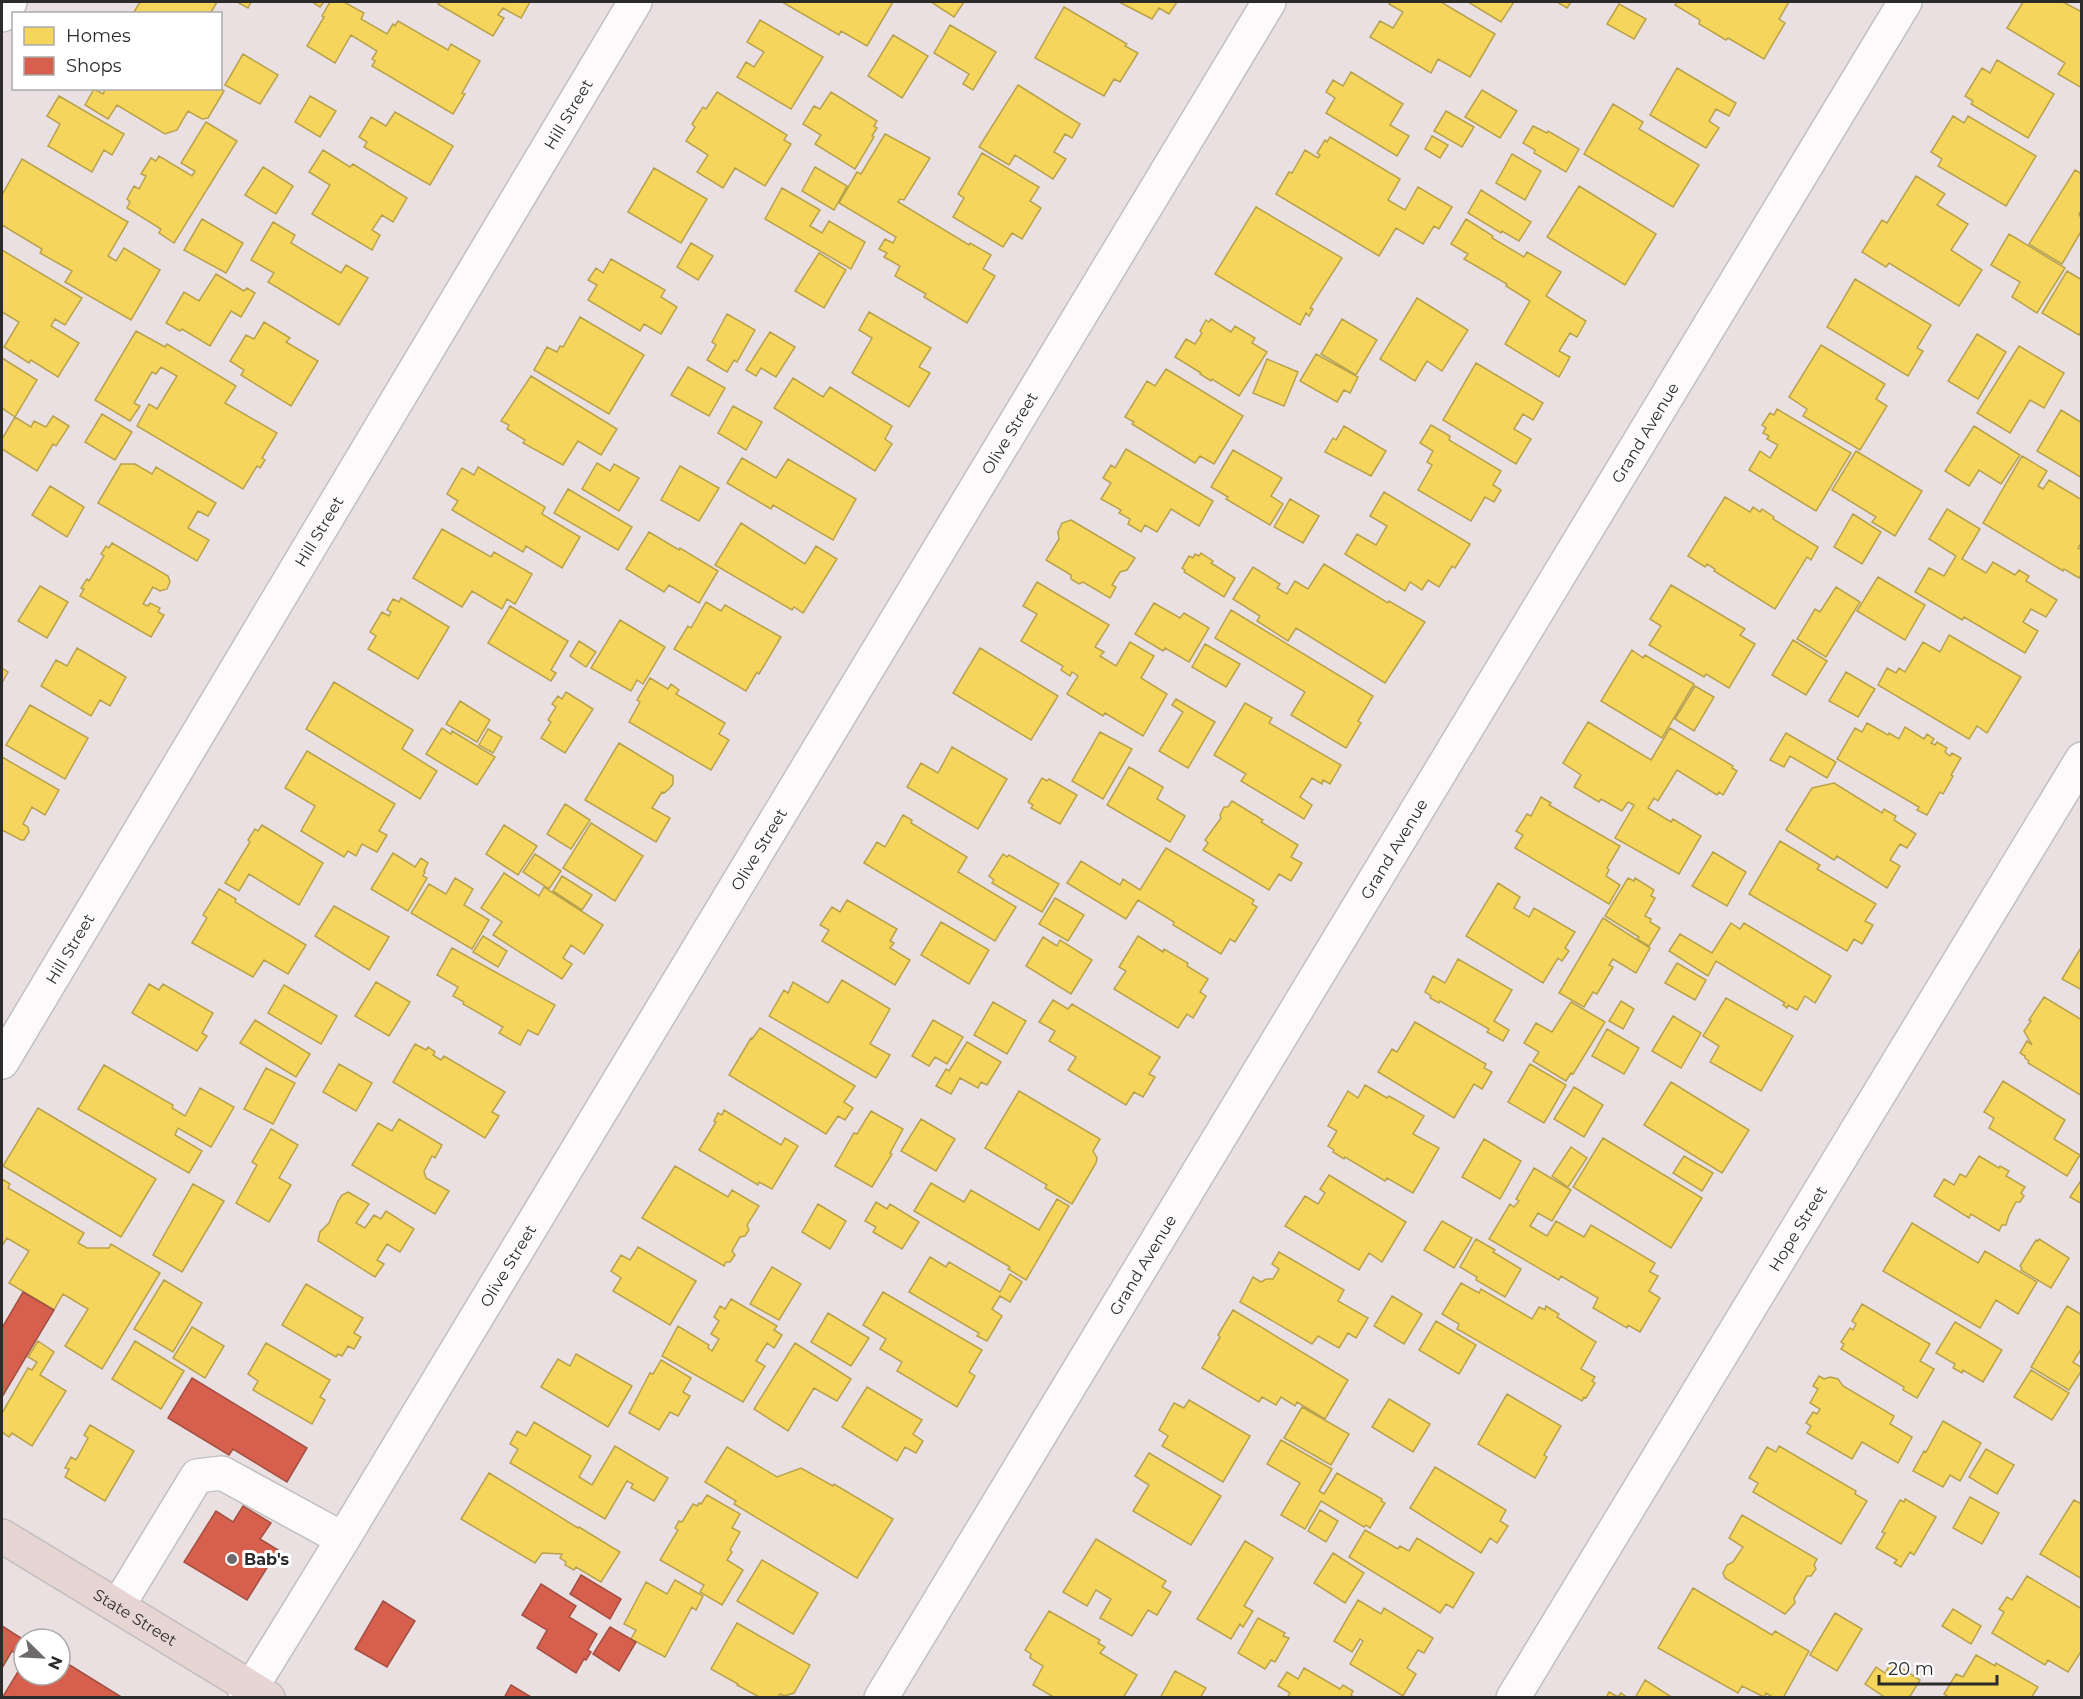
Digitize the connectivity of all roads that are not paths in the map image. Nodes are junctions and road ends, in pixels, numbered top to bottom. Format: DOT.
graph roads {
  1 [pos="9,2"];
  2 [pos="635,2"];
  3 [pos="1269,2"];
  4 [pos="1905,2"];
  5 [pos="2,15"];
  6 [pos="2082,759"];
  7 [pos="2,1062"];
  8 [pos="2,1536"];
  9 [pos="343,1539"];
  10 [pos="118,1606"];
  11 [pos="255,1694"];
  12 [pos="881,1698"];
  13 [pos="1513,1698"];
  1 -- 5 [label="street"];
  2 -- 7 [label="street, Hill Street"];
  3 -- 9 [label="street, Olive Street"];
  4 -- 12 [label="street, Grand Avenue"];
  6 -- 13 [label="street, Hope Street"];
  8 -- 10 [label="main road, State Street"];
  9 -- 10 [label="street"];
  9 -- 11 [label="street, Olive Street"];
  10 -- 11 [label="main road, State Street"];
}
